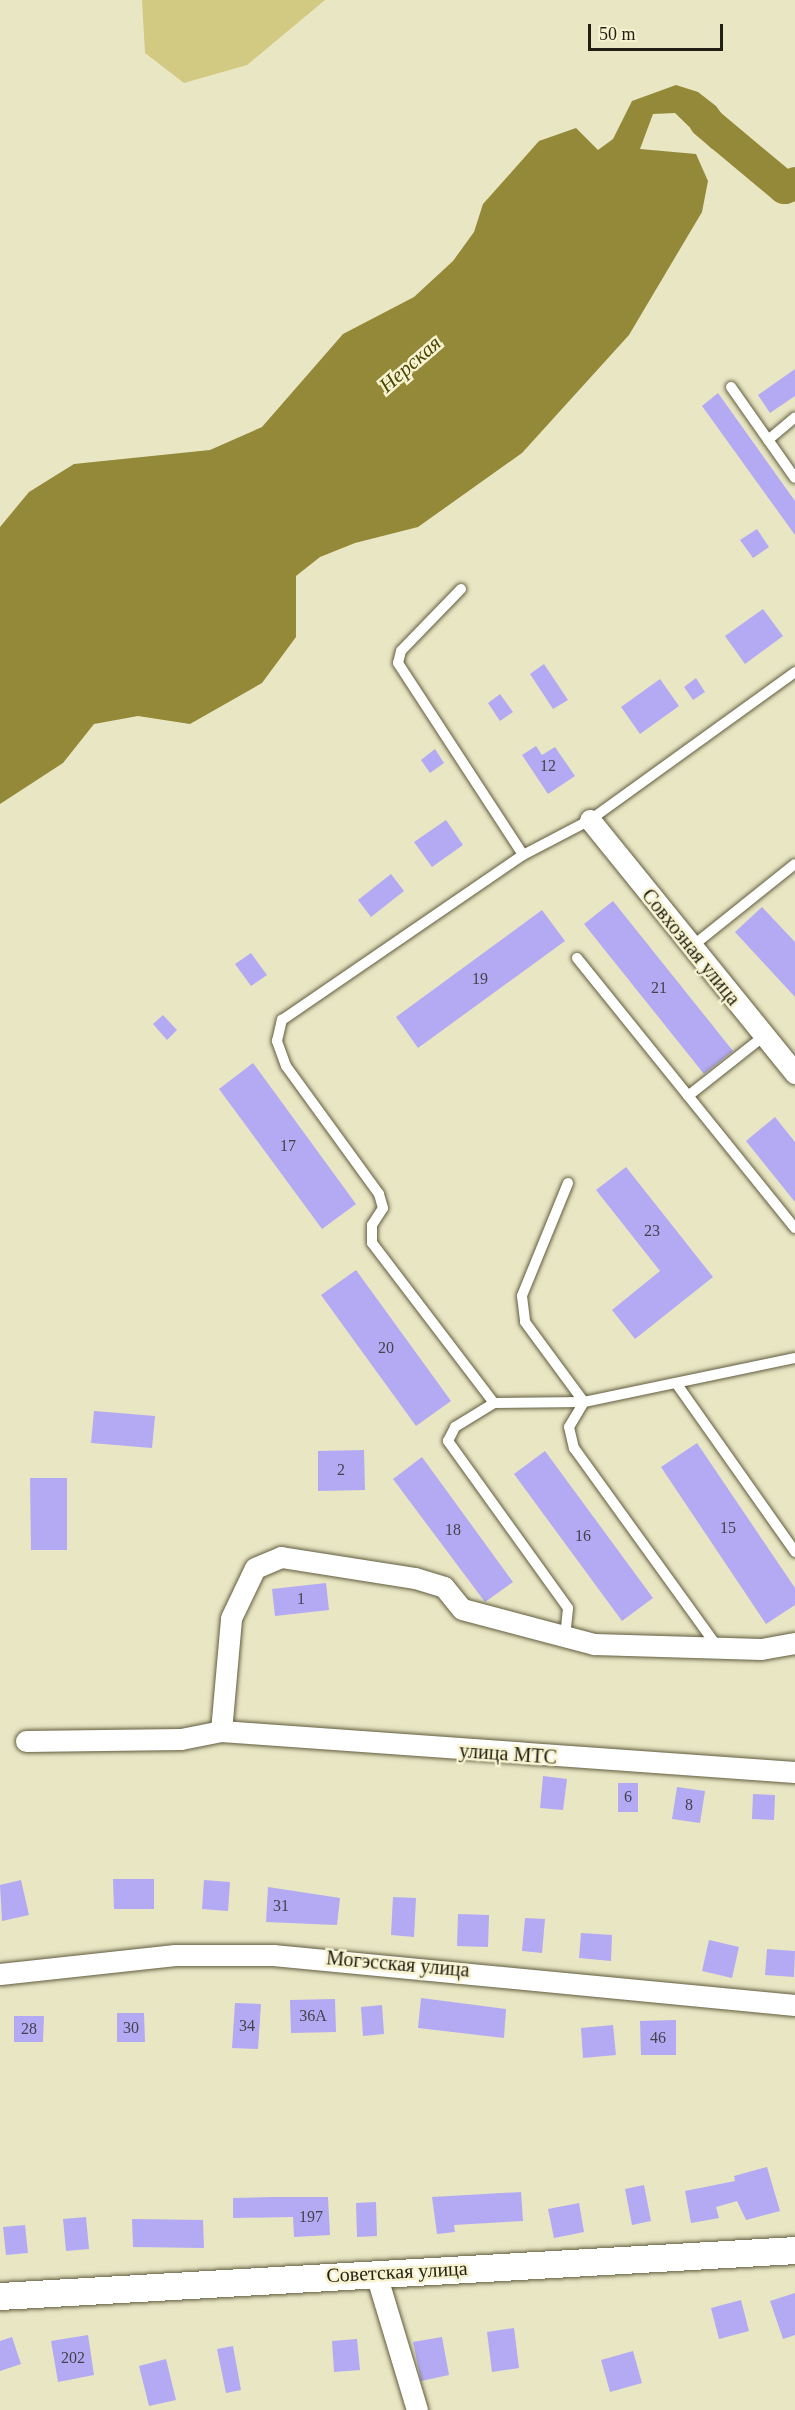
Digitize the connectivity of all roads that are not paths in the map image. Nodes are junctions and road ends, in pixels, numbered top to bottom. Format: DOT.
graph roads {
  1 [pos="731,387"];
  2 [pos="795,417"];
  3 [pos="768,440"];
  4 [pos="795,478"];
  5 [pos="461,589"];
  6 [pos="795,672"];
  7 [pos="590,820"];
  8 [pos="522,855"];
  9 [pos="795,864"];
  10 [pos="690,949"];
  11 [pos="577,958"];
  12 [pos="764,1036"];
  13 [pos="795,1073"];
  14 [pos="688,1096"];
  15 [pos="568,1183"];
  16 [pos="795,1228"];
  17 [pos="795,1358"];
  18 [pos="676,1383"];
  19 [pos="584,1402"];
  20 [pos="494,1403"];
  21 [pos="795,1552"];
  22 [pos="566,1637"];
  23 [pos="795,1643"];
  24 [pos="718,1648"];
  25 [pos="221,1731"];
  26 [pos="26,1741"];
  27 [pos="795,1772"];
  28 [pos="0,1974"];
  29 [pos="795,2005"];
  30 [pos="795,2250"];
  31 [pos="376,2274"];
  32 [pos="0,2296"];
  33 [pos="417,2410"];
  1 -- 3 [label="lane"];
  2 -- 3 [label="lane"];
  3 -- 4 [label="lane"];
  5 -- 8 [label="lane"];
  6 -- 7 [label="lane"];
  7 -- 8 [label="lane"];
  7 -- 10 [label="street, Совхозная улица"];
  8 -- 20 [label="lane"];
  9 -- 10 [label="lane"];
  10 -- 12 [label="street, Совхозная улица"];
  11 -- 14 [label="lane"];
  12 -- 13 [label="street, Совхозная улица"];
  12 -- 14 [label="lane"];
  14 -- 16 [label="lane"];
  15 -- 19 [label="lane"];
  17 -- 18 [label="lane"];
  18 -- 19 [label="lane"];
  18 -- 21 [label="lane"];
  19 -- 20 [label="lane"];
  19 -- 24 [label="lane"];
  20 -- 22 [label="lane"];
  22 -- 24 [label="street"];
  22 -- 25 [label="street"];
  23 -- 24 [label="street"];
  25 -- 26 [label="street, улица МТС"];
  25 -- 27 [label="street, улица МТС"];
  28 -- 29 [label="street, Могэсская улица"];
  30 -- 31 [label="street, Советская улица"];
  31 -- 32 [label="street, Советская улица"];
  31 -- 33 [label="street"];
}
